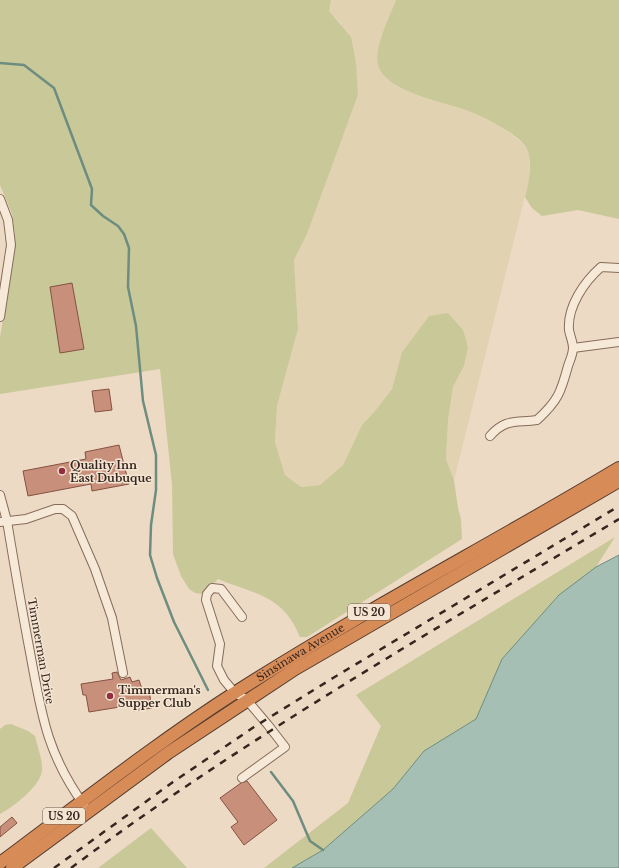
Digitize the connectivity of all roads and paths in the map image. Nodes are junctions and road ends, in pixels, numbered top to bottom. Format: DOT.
graph roads {
  1 [pos="0,199"];
  2 [pos="619,268"];
  3 [pos="0,317"];
  4 [pos="619,342"];
  5 [pos="573,348"];
  6 [pos="490,436"];
  7 [pos="619,468"];
  8 [pos="619,481"];
  9 [pos="0,496"];
  10 [pos="3,521"];
  11 [pos="242,617"];
  12 [pos="123,672"];
  13 [pos="235,693"];
  14 [pos="246,700"];
  15 [pos="242,778"];
  16 [pos="85,806"];
  17 [pos="0,863"];
  18 [pos="12,868"];
  1 -- 3 [label="street"];
  2 -- 5 [label="street"];
  4 -- 5 [label="street"];
  5 -- 6 [label="street"];
  7 -- 13 [label="highway, Sinsinawa Avenue / US 20"];
  8 -- 14 [label="highway, Sinsinawa Avenue / US 20"];
  9 -- 10 [label="street, Timmerman Drive"];
  10 -- 12 [label="street"];
  10 -- 16 [label="street, Timmerman Drive"];
  11 -- 13 [label="street"];
  13 -- 14 [label="street"];
  13 -- 16 [label="highway, Sinsinawa Avenue / US 20"];
  14 -- 15 [label="street"];
  14 -- 16 [label="highway, Sinsinawa Avenue / US 20"];
  16 -- 17 [label="highway, Sinsinawa Avenue / US 20"];
  16 -- 18 [label="highway, Sinsinawa Avenue / US 20"];
}
